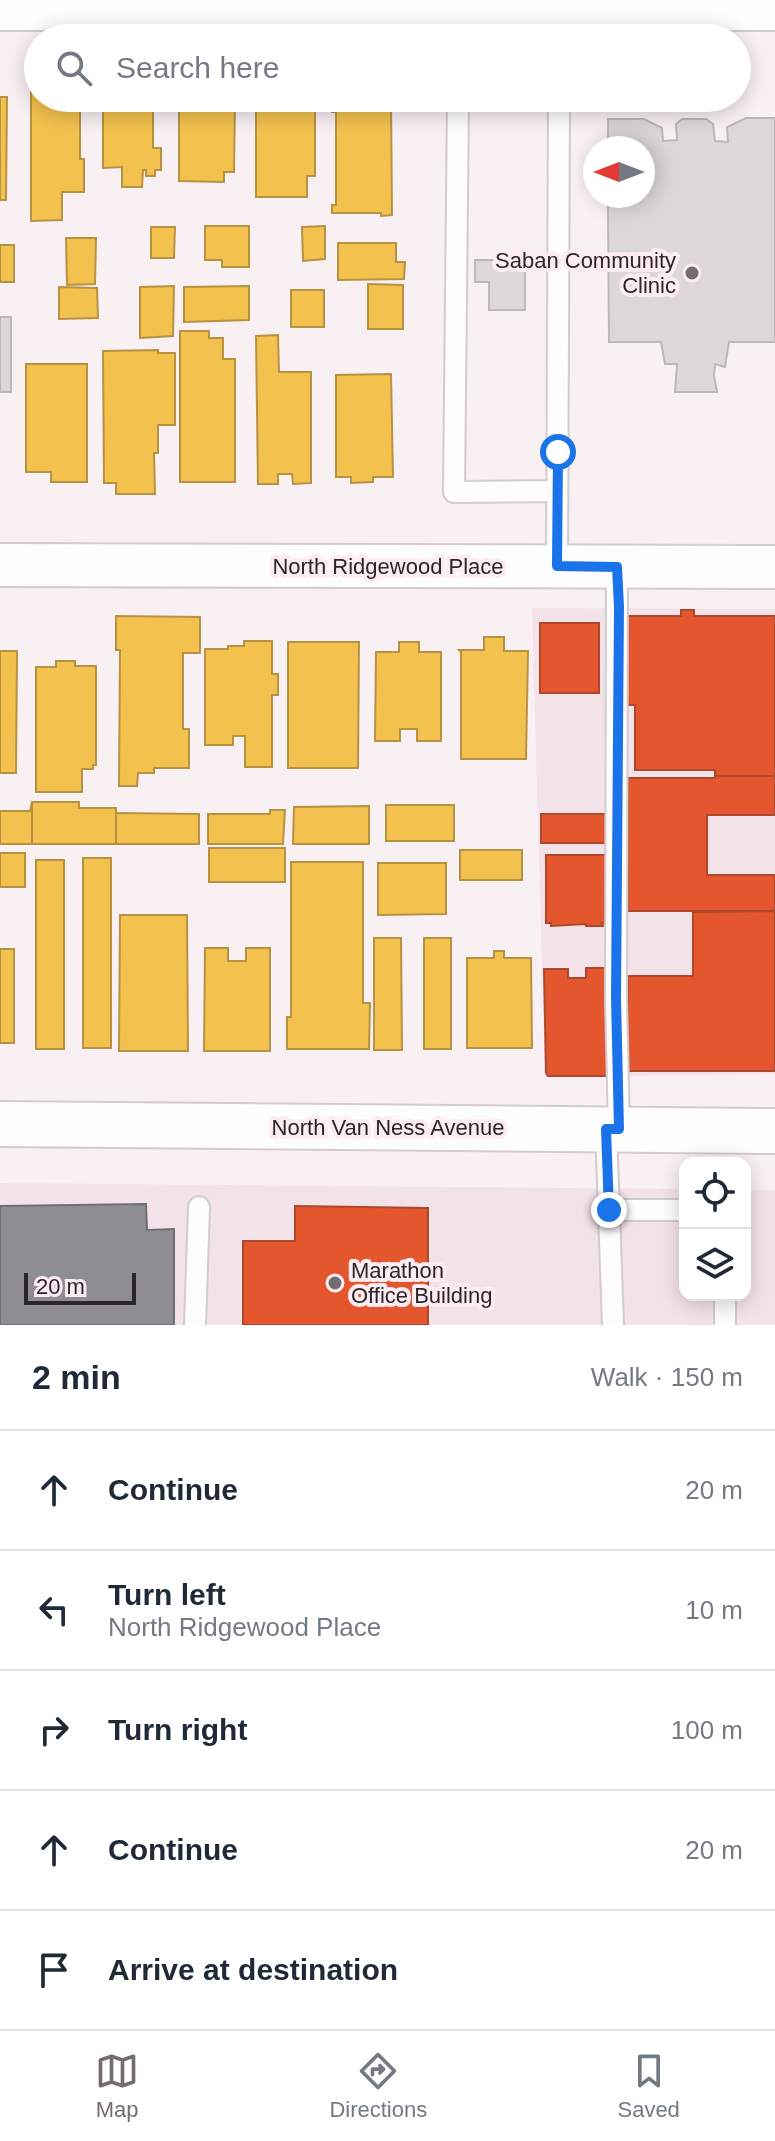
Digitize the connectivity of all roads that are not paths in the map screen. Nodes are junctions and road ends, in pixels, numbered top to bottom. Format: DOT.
graph roads {
  1 [pos="754,5"];
  2 [pos="0,8"];
  3 [pos="559,23"];
  4 [pos="458,112"];
  5 [pos="559,112"];
  6 [pos="557,491"];
  7 [pos="0,565"];
  8 [pos="557,566"];
  9 [pos="617,567"];
  10 [pos="775,567"];
  11 [pos="0,1124"];
  12 [pos="612,1129"];
  13 [pos="775,1131"];
  14 [pos="199,1207"];
  15 [pos="609,1210"];
  16 [pos="679,1210"];
  17 [pos="725,1301"];
  18 [pos="195,1325"];
  19 [pos="613,1325"];
  20 [pos="725,1325"];
  1 -- 3 [label="street"];
  2 -- 3 [label="street"];
  4 -- 6 [label="lane"];
  5 -- 6 [label="lane"];
  6 -- 8 [label="lane"];
  7 -- 8 [label="street, North Ridgewood Place"];
  8 -- 9 [label="street, North Ridgewood Place"];
  9 -- 10 [label="street, North Ridgewood Place"];
  9 -- 12 [label="lane"];
  11 -- 12 [label="street, North Van Ness Avenue"];
  12 -- 13 [label="street, North Van Ness Avenue"];
  12 -- 15 [label="lane"];
  14 -- 18 [label="lane"];
  15 -- 16 [label="lane"];
  15 -- 19 [label="lane"];
  17 -- 20 [label="lane"];
}
